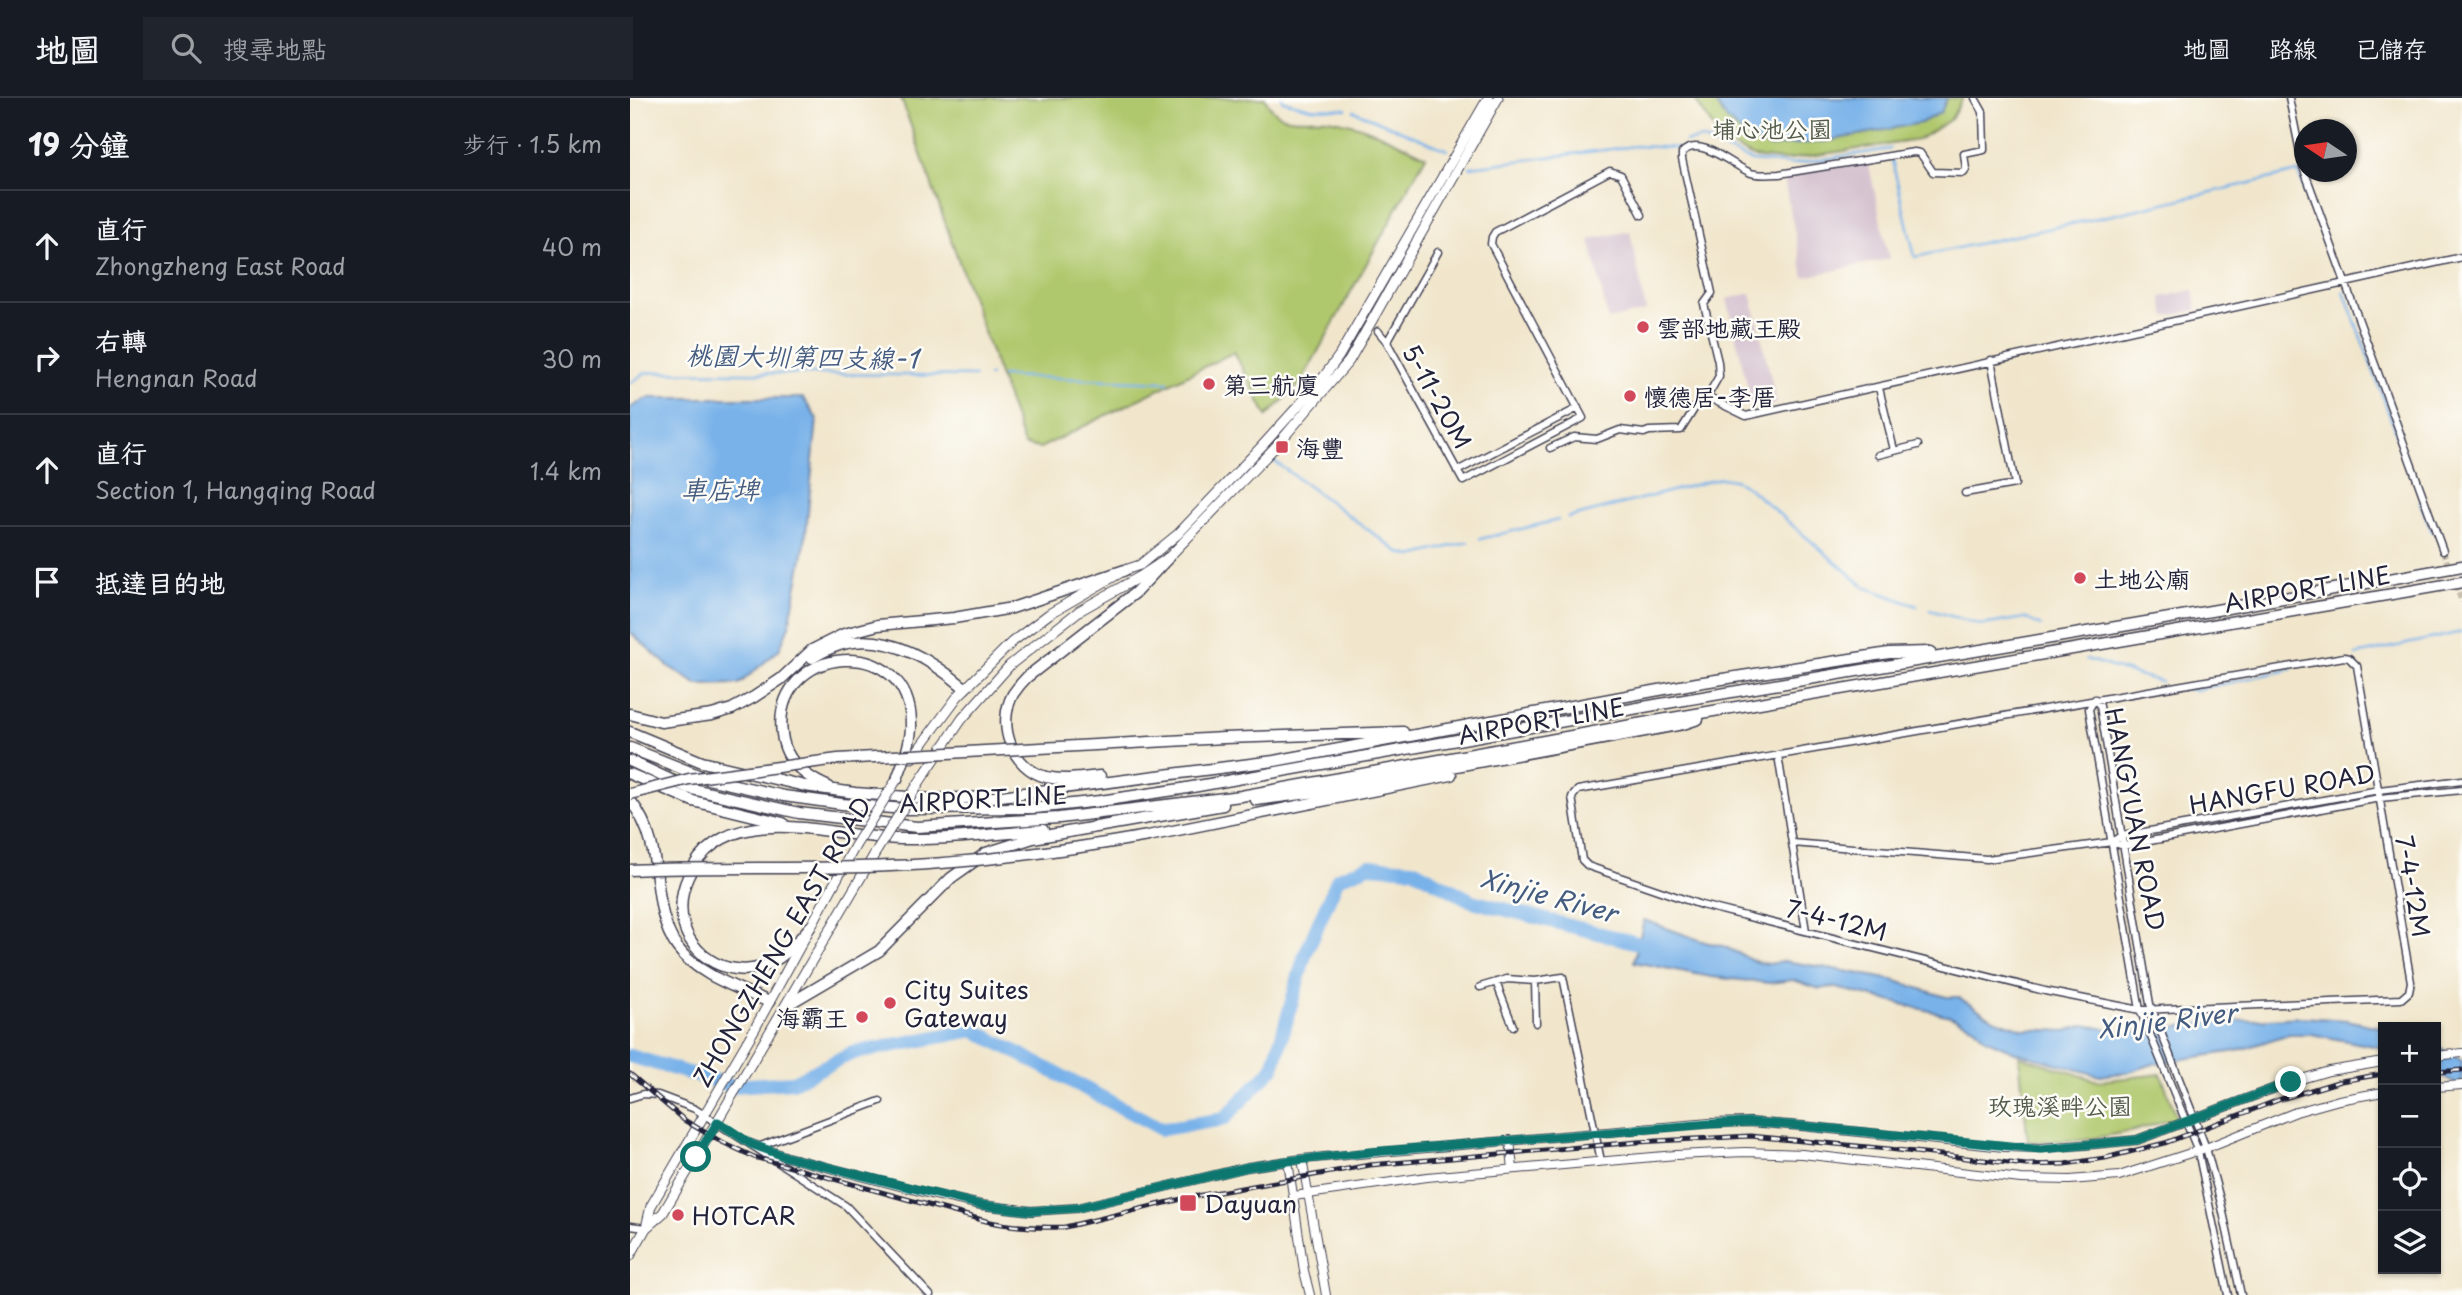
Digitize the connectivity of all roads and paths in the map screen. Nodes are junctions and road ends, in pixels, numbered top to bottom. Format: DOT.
graph roads {
  1 [pos="1488,98"];
  2 [pos="1498,98"];
  3 [pos="1975,98"];
  4 [pos="2289,98"];
  5 [pos="1642,215"];
  6 [pos="1438,252"];
  7 [pos="2462,257"];
  8 [pos="2344,284"];
  9 [pos="1378,331"];
  10 [pos="1387,342"];
  11 [pos="1991,360"];
  12 [pos="1879,388"];
  13 [pos="1707,397"];
  14 [pos="1578,408"];
  15 [pos="1918,445"];
  16 [pos="1549,448"];
  17 [pos="1894,450"];
  18 [pos="1878,455"];
  19 [pos="1457,471"];
  20 [pos="1965,493"];
  21 [pos="2443,551"];
  22 [pos="1168,558"];
  23 [pos="2462,566"];
  24 [pos="1125,570"];
  25 [pos="2462,582"];
  26 [pos="1964,652"];
  27 [pos="790,671"];
  28 [pos="965,688"];
  29 [pos="978,699"];
  30 [pos="2095,699"];
  31 [pos="1723,710"];
  32 [pos="630,714"];
  33 [pos="630,732"];
  34 [pos="1424,733"];
  35 [pos="1638,733"];
  36 [pos="630,748"];
  37 [pos="1778,755"];
  38 [pos="630,761"];
  39 [pos="1190,771"];
  40 [pos="630,774"];
  41 [pos="897,779"];
  42 [pos="2462,780"];
  43 [pos="2379,790"];
  44 [pos="2462,790"];
  45 [pos="841,792"];
  46 [pos="630,794"];
  47 [pos="2380,798"];
  48 [pos="630,800"];
  49 [pos="1095,826"];
  50 [pos="820,831"];
  51 [pos="2122,836"];
  52 [pos="1792,842"];
  53 [pos="2112,842"];
  54 [pos="2123,846"];
  55 [pos="630,870"];
  56 [pos="810,927"];
  57 [pos="1806,931"];
  58 [pos="1535,981"];
  59 [pos="1496,982"];
  60 [pos="1480,987"];
  61 [pos="769,1002"];
  62 [pos="785,1007"];
  63 [pos="2152,1008"];
  64 [pos="2140,1010"];
  65 [pos="1536,1023"];
  66 [pos="1513,1026"];
  67 [pos="2462,1053"];
  68 [pos="2441,1055"];
  69 [pos="2378,1063"];
  70 [pos="2462,1085"];
  71 [pos="2441,1087"];
  72 [pos="2378,1093"];
  73 [pos="630,1098"];
  74 [pos="880,1101"];
  75 [pos="704,1114"];
  76 [pos="2194,1117"];
  77 [pos="718,1122"];
  78 [pos="2185,1123"];
  79 [pos="1596,1133"];
  80 [pos="1510,1140"];
  81 [pos="754,1146"];
  82 [pos="2202,1150"];
  83 [pos="1301,1159"];
  84 [pos="1288,1161"];
  85 [pos="1601,1161"];
  86 [pos="1513,1169"];
  87 [pos="1307,1194"];
  88 [pos="1294,1196"];
  89 [pos="630,1226"];
  90 [pos="646,1228"];
  91 [pos="630,1256"];
  92 [pos="930,1295"];
  93 [pos="1310,1295"];
  94 [pos="1326,1295"];
  95 [pos="2228,1295"];
  96 [pos="2241,1295"];
  1 -- 24 [label="main road, ZHONGZHENG EAST ROAD"];
  2 -- 22 [label="main road, ZHONGZHENG EAST ROAD"];
  3 -- 13 [label="street"];
  4 -- 8 [label="street"];
  5 -- 14 [label="street"];
  6 -- 10 [label="street"];
  7 -- 8 [label="street"];
  8 -- 11 [label="street"];
  8 -- 21 [label="street"];
  9 -- 10 [label="street, 5-11-20M"];
  10 -- 19 [label="street, 5-11-20M"];
  11 -- 12 [label="street"];
  11 -- 20 [label="street"];
  12 -- 13 [label="street"];
  12 -- 17 [label="street"];
  13 -- 16 [label="street"];
  14 -- 19 [label="street"];
  14 -- 19 [label="street, 5-11-20M"];
  15 -- 17 [label="street"];
  17 -- 18 [label="street"];
  22 -- 29 [label="main road, ZHONGZHENG EAST ROAD"];
  22 -- 39 [label="highway"];
  23 -- 26 [label="highway, AIRPORT LINE"];
  24 -- 27 [label="highway"];
  24 -- 28 [label="main road, ZHONGZHENG EAST ROAD"];
  25 -- 31 [label="highway, AIRPORT LINE"];
  26 -- 34 [label="highway"];
  26 -- 36 [label="highway, AIRPORT LINE"];
  27 -- 28 [label="highway"];
  27 -- 32 [label="highway"];
  28 -- 29 [label="main road"];
  28 -- 41 [label="main road, ZHONGZHENG EAST ROAD"];
  29 -- 62 [label="main road, ZHONGZHENG EAST ROAD, bridge"];
  30 -- 37 [label="street, 7-4-12M"];
  30 -- 43 [label="street, 7-4-12M"];
  30 -- 51 [label="street, HANGYUAN ROAD"];
  30 -- 53 [label="street, HANGYUAN ROAD"];
  31 -- 35 [label="highway"];
  31 -- 38 [label="highway, AIRPORT LINE"];
  33 -- 45 [label="highway"];
  34 -- 39 [label="highway"];
  34 -- 46 [label="highway, bridge"];
  35 -- 49 [label="highway"];
  35 -- 55 [label="highway, bridge"];
  37 -- 52 [label="street"];
  37 -- 57 [label="street, 7-4-12M"];
  39 -- 45 [label="highway"];
  40 -- 50 [label="highway"];
  41 -- 45 [label="highway"];
  41 -- 56 [label="main road, ZHONGZHENG EAST ROAD, bridge"];
  42 -- 43 [label="street, HANGFU ROAD"];
  43 -- 47 [label="street, 7-4-12M"];
  43 -- 51 [label="street, HANGFU ROAD"];
  44 -- 47 [label="street, HANGFU ROAD"];
  47 -- 54 [label="street, HANGFU ROAD"];
  47 -- 63 [label="street, 7-4-12M"];
  48 -- 61 [label="highway"];
  49 -- 50 [label="highway"];
  49 -- 62 [label="highway"];
  50 -- 56 [label="highway"];
  51 -- 53 [label="street, HANGFU ROAD"];
  51 -- 54 [label="street, HANGYUAN ROAD"];
  52 -- 53 [label="street, HANGFU ROAD"];
  52 -- 57 [label="street"];
  53 -- 54 [label="street, HANGFU ROAD"];
  53 -- 64 [label="street, HANGYUAN ROAD"];
  54 -- 63 [label="street, HANGYUAN ROAD"];
  56 -- 61 [label="main road, ZHONGZHENG EAST ROAD"];
  57 -- 64 [label="street, 7-4-12M"];
  58 -- 59 [label="street"];
  58 -- 65 [label="street"];
  58 -- 79 [label="street"];
  59 -- 60 [label="street"];
  59 -- 66 [label="street"];
  61 -- 62 [label="main road"];
  61 -- 75 [label="main road, ZHONGZHENG EAST ROAD"];
  62 -- 77 [label="main road, ZHONGZHENG EAST ROAD"];
  63 -- 64 [label="street, 7-4-12M"];
  63 -- 76 [label="street, HANGYUAN ROAD"];
  64 -- 78 [label="street, HANGYUAN ROAD"];
  67 -- 68 [label="street"];
  69 -- 76 [label="street"];
  70 -- 71 [label="street"];
  72 -- 82 [label="street"];
  73 -- 75 [label="street"];
  74 -- 81 [label="street"];
  75 -- 77 [label="street"];
  75 -- 90 [label="main road, ZHONGZHENG EAST ROAD"];
  76 -- 78 [label="street"];
  76 -- 82 [label="street"];
  77 -- 81 [label="street"];
  77 -- 90 [label="main road, ZHONGZHENG EAST ROAD"];
  78 -- 79 [label="street"];
  78 -- 82 [label="street"];
  79 -- 80 [label="street"];
  79 -- 85 [label="street"];
  80 -- 83 [label="street"];
  80 -- 86 [label="street"];
  81 -- 84 [label="street"];
  81 -- 92 [label="street"];
  82 -- 85 [label="street"];
  82 -- 95 [label="street"];
  82 -- 96 [label="street"];
  83 -- 84 [label="street"];
  83 -- 87 [label="street"];
  84 -- 88 [label="street"];
  85 -- 86 [label="street"];
  86 -- 87 [label="street"];
  87 -- 88 [label="street"];
  87 -- 94 [label="street"];
  88 -- 93 [label="street"];
  89 -- 90 [label="street"];
  90 -- 91 [label="main road, ZHONGZHENG EAST ROAD"];
}
